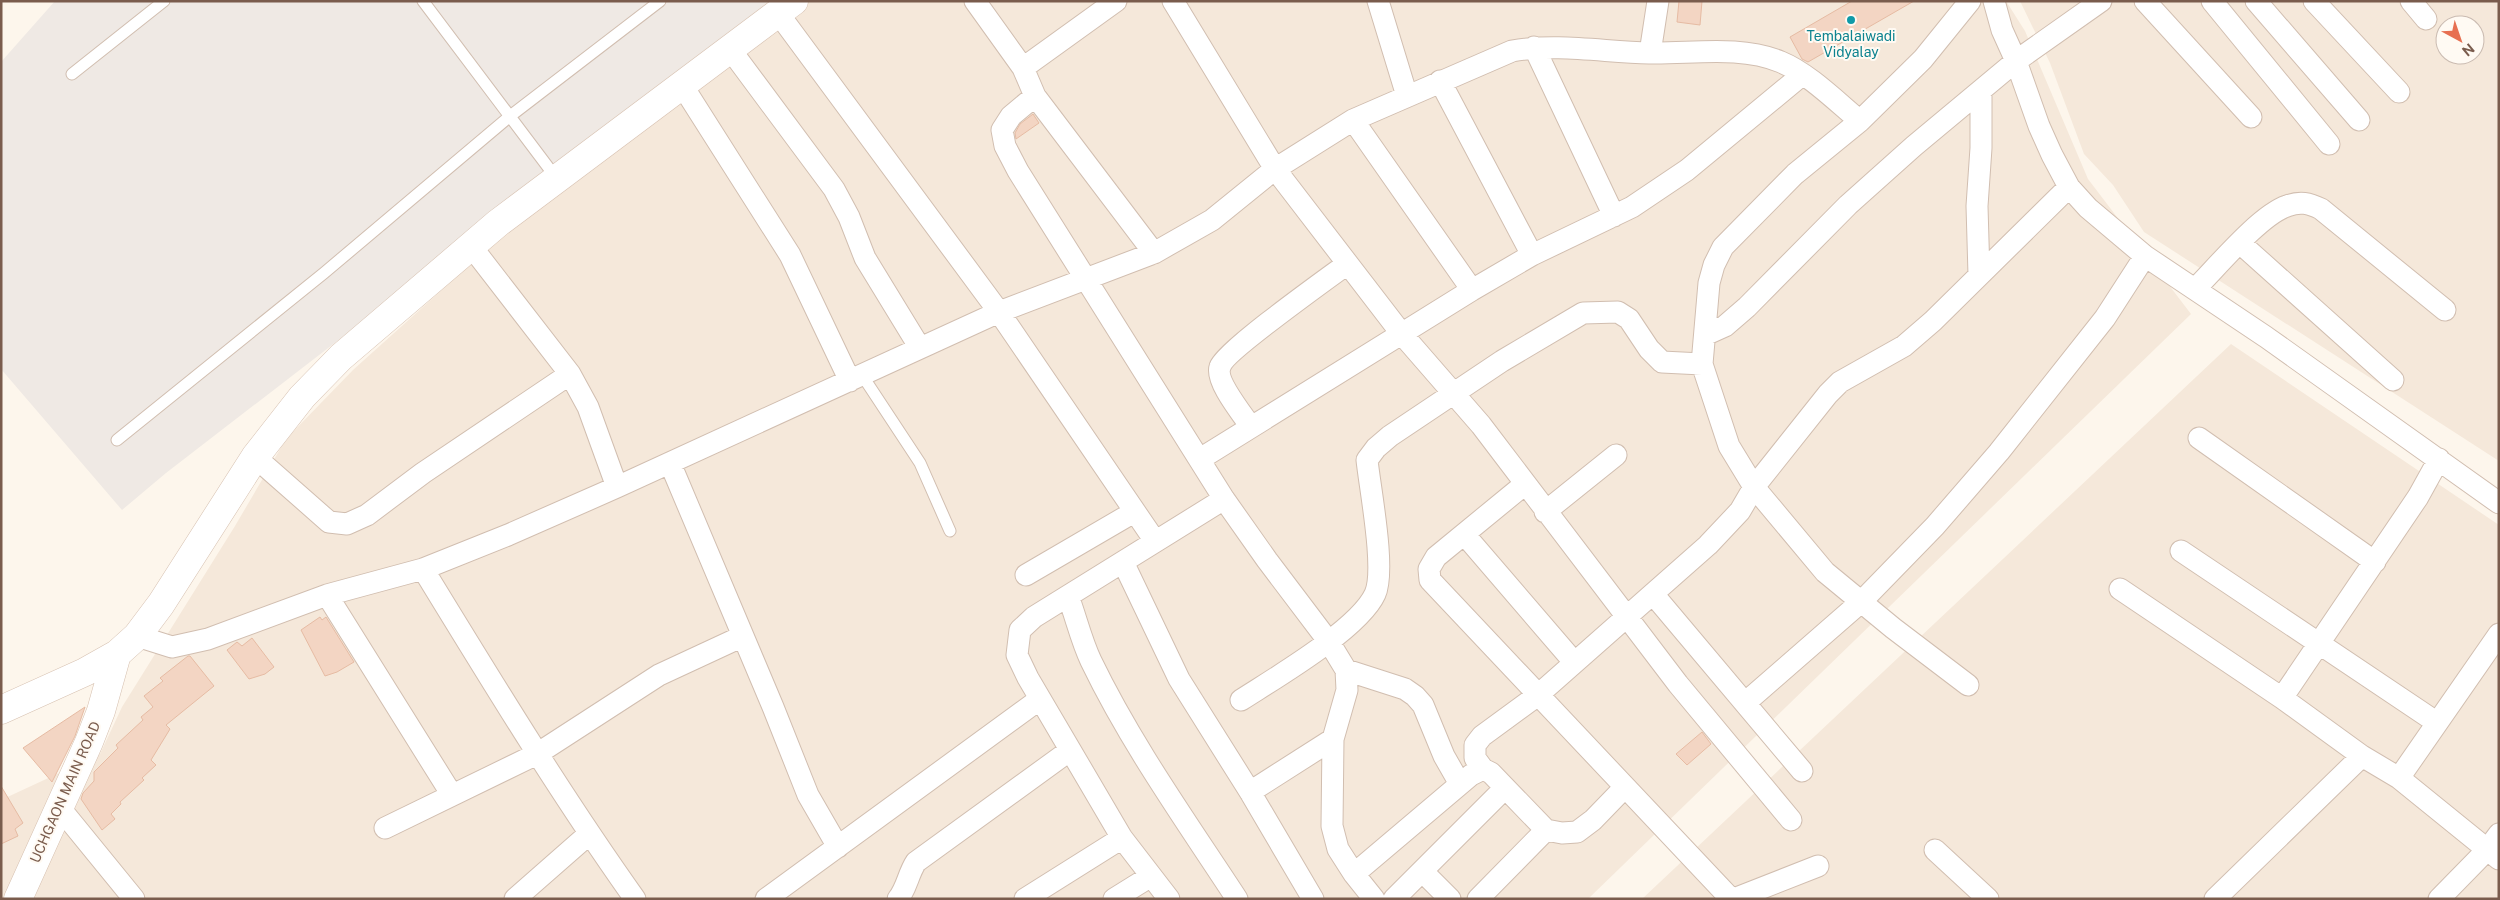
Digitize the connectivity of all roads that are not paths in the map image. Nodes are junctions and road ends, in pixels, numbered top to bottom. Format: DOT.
graph roads {
  1 [pos="164,1"];
  2 [pos="424,1"];
  3 [pos="660,1"];
  4 [pos="975,1"];
  5 [pos="1116,1"];
  6 [pos="1173,1"];
  7 [pos="1378,1"];
  8 [pos="1658,1"];
  9 [pos="1970,1"];
  10 [pos="1994,1"];
  11 [pos="2101,1"];
  12 [pos="2145,1"];
  13 [pos="2212,1"];
  14 [pos="2256,1"];
  15 [pos="2314,1"];
  16 [pos="2411,1"];
  17 [pos="786,7"];
  18 [pos="2426,19"];
  19 [pos="1534,47"];
  20 [pos="730,49"];
  21 [pos="1650,53"];
  22 [pos="2016,61"];
  23 [pos="1023,68"];
  24 [pos="72,74"];
  25 [pos="1802,74"];
  26 [pos="1440,81"];
  27 [pos="682,85"];
  28 [pos="1981,92"];
  29 [pos="2399,92"];
  30 [pos="1035,96"];
  31 [pos="1407,96"];
  32 [pos="509,117"];
  33 [pos="2251,117"];
  34 [pos="1353,120"];
  35 [pos="2359,120"];
  36 [pos="1860,121"];
  37 [pos="2329,144"];
  38 [pos="1275,169"];
  39 [pos="557,179"];
  40 [pos="2069,187"];
  41 [pos="1614,216"];
  42 [pos="2240,243"];
  43 [pos="471,246"];
  44 [pos="1154,253"];
  45 [pos="1532,255"];
  46 [pos="2145,256"];
  47 [pos="1347,264"];
  48 [pos="1980,275"];
  49 [pos="1088,280"];
  50 [pos="2196,289"];
  51 [pos="1472,290"];
  52 [pos="2445,310"];
  53 [pos="999,312"];
  54 [pos="1401,333"];
  55 [pos="1705,335"];
  56 [pos="920,348"];
  57 [pos="1702,364"];
  58 [pos="570,374"];
  59 [pos="856,378"];
  60 [pos="2393,380"];
  61 [pos="1454,394"];
  62 [pos="1251,427"];
  63 [pos="2199,438"];
  64 [pos="117,440"];
  65 [pos="1616,455"];
  66 [pos="255,457"];
  67 [pos="1200,459"];
  68 [pos="2439,459"];
  69 [pos="670,463"];
  70 [pos="1525,484"];
  71 [pos="617,487"];
  72 [pos="1754,487"];
  73 [pos="1224,499"];
  74 [pos="2499,502"];
  75 [pos="1134,512"];
  76 [pos="1545,512"];
  77 [pos="950,531"];
  78 [pos="1464,534"];
  79 [pos="1155,541"];
  80 [pos="2181,551"];
  81 [pos="1123,562"];
  82 [pos="2374,562"];
  83 [pos="423,569"];
  84 [pos="1026,574"];
  85 [pos="2120,589"];
  86 [pos="1653,594"];
  87 [pos="327,596"];
  88 [pos="1068,596"];
  89 [pos="1862,601"];
  90 [pos="1625,616"];
  91 [pos="2499,634"];
  92 [pos="137,636"];
  93 [pos="743,636"];
  94 [pos="1329,642"];
  95 [pos="2316,643"];
  96 [pos="117,654"];
  97 [pos="1574,662"];
  98 [pos="1346,670"];
  99 [pos="1968,685"];
  100 [pos="1538,695"];
  101 [pos="2282,698"];
  102 [pos="1040,700"];
  103 [pos="1241,700"];
  104 [pos="1744,703"];
  105 [pos="1,710"];
  106 [pos="2436,722"];
  107 [pos="1333,739"];
  108 [pos="1069,751"];
  109 [pos="536,754"];
  110 [pos="2362,756"];
  111 [pos="1482,769"];
  112 [pos="1802,771"];
  113 [pos="2399,778"];
  114 [pos="1460,784"];
  115 [pos="1625,787"];
  116 [pos="1504,789"];
  117 [pos="1250,792"];
  118 [pos="452,795"];
  119 [pos="59,807"];
  120 [pos="1791,820"];
  121 [pos="385,828"];
  122 [pos="1546,830"];
  123 [pos="589,834"];
  124 [pos="1122,838"];
  125 [pos="838,847"];
  126 [pos="2495,848"];
  127 [pos="1935,850"];
  128 [pos="1818,866"];
  129 [pos="1422,871"];
  130 [pos="1354,874"];
  131 [pos="1151,876"];
  132 [pos="18,899"];
  133 [pos="134,899"];
  134 [pos="515,899"];
  135 [pos="635,899"];
  136 [pos="766,899"];
  137 [pos="898,899"];
  138 [pos="1025,899"];
  139 [pos="1114,899"];
  140 [pos="1169,899"];
  141 [pos="1237,899"];
  142 [pos="1313,899"];
  143 [pos="1374,899"];
  144 [pos="1394,899"];
  145 [pos="1450,899"];
  146 [pos="1478,899"];
  147 [pos="1733,899"];
  148 [pos="1988,899"];
  149 [pos="2215,899"];
  150 [pos="2439,899"];
  1 -- 24 [label="lane"];
  2 -- 32 [label="lane"];
  3 -- 32 [label="lane"];
  4 -- 23 [label="street"];
  5 -- 23 [label="street"];
  6 -- 38 [label="street"];
  7 -- 31 [label="street"];
  8 -- 21 [label="street"];
  9 -- 36 [label="street"];
  10 -- 22 [label="street"];
  11 -- 22 [label="street"];
  12 -- 33 [label="street"];
  13 -- 37 [label="street"];
  14 -- 35 [label="street"];
  15 -- 29 [label="street"];
  16 -- 18 [label="street"];
  17 -- 20 [label="main road"];
  17 -- 53 [label="street"];
  19 -- 21 [label="street"];
  19 -- 26 [label="street"];
  19 -- 41 [label="street"];
  20 -- 27 [label="main road"];
  20 -- 56 [label="street"];
  21 -- 25 [label="street"];
  22 -- 28 [label="street"];
  22 -- 40 [label="street"];
  23 -- 30 [label="street"];
  25 -- 36 [label="street"];
  25 -- 41 [label="street"];
  26 -- 31 [label="street"];
  26 -- 45 [label="street"];
  27 -- 39 [label="main road"];
  27 -- 59 [label="street"];
  28 -- 48 [label="street"];
  28 -- 55 [label="street"];
  30 -- 44 [label="street"];
  30 -- 49 [label="street"];
  31 -- 34 [label="street"];
  32 -- 39 [label="lane"];
  32 -- 64 [label="lane"];
  34 -- 38 [label="street"];
  34 -- 51 [label="street"];
  36 -- 55 [label="street"];
  38 -- 44 [label="street"];
  38 -- 47 [label="street"];
  39 -- 43 [label="main road"];
  40 -- 46 [label="street"];
  40 -- 48 [label="street"];
  41 -- 45 [label="street"];
  42 -- 50 [label="street"];
  42 -- 52 [label="street"];
  42 -- 60 [label="street"];
  43 -- 58 [label="street"];
  43 -- 66 [label="main road"];
  44 -- 49 [label="street"];
  45 -- 51 [label="street"];
  46 -- 50 [label="street"];
  46 -- 89 [label="street"];
  47 -- 54 [label="street"];
  47 -- 62 [label="street"];
  48 -- 72 [label="street"];
  49 -- 53 [label="street"];
  49 -- 67 [label="street"];
  50 -- 68 [label="street"];
  51 -- 54 [label="street"];
  53 -- 56 [label="street"];
  53 -- 75 [label="street"];
  54 -- 61 [label="street"];
  54 -- 62 [label="street"];
  55 -- 57 [label="street"];
  56 -- 59 [label="street"];
  57 -- 61 [label="street"];
  57 -- 72 [label="street"];
  58 -- 66 [label="street"];
  58 -- 71 [label="street"];
  59 -- 69 [label="street"];
  59 -- 77 [label="lane"];
  61 -- 70 [label="street"];
  61 -- 94 [label="street"];
  62 -- 67 [label="street"];
  63 -- 82 [label="street"];
  65 -- 76 [label="street"];
  66 -- 92 [label="main road"];
  67 -- 73 [label="street"];
  68 -- 74 [label="street"];
  68 -- 82 [label="street"];
  69 -- 71 [label="street"];
  69 -- 93 [label="street"];
  70 -- 76 [label="street"];
  70 -- 78 [label="street"];
  71 -- 83 [label="street"];
  72 -- 86 [label="street"];
  72 -- 89 [label="street"];
  73 -- 79 [label="street"];
  73 -- 94 [label="street"];
  75 -- 79 [label="street"];
  75 -- 84 [label="street"];
  76 -- 90 [label="street"];
  78 -- 97 [label="street"];
  78 -- 100 [label="street"];
  79 -- 81 [label="street"];
  80 -- 95 [label="street"];
  81 -- 88 [label="street"];
  81 -- 117 [label="street"];
  82 -- 95 [label="street"];
  83 -- 87 [label="street"];
  83 -- 109 [label="street"];
  85 -- 101 [label="street"];
  86 -- 90 [label="street"];
  86 -- 104 [label="street"];
  87 -- 92 [label="street"];
  87 -- 118 [label="street"];
  88 -- 102 [label="street"];
  88 -- 141 [label="street"];
  89 -- 99 [label="street"];
  89 -- 104 [label="street"];
  90 -- 97 [label="street"];
  90 -- 120 [label="street"];
  91 -- 106 [label="street"];
  92 -- 96 [label="main road"];
  93 -- 109 [label="street"];
  93 -- 125 [label="street"];
  94 -- 98 [label="street"];
  94 -- 103 [label="street"];
  95 -- 101 [label="street"];
  95 -- 106 [label="street"];
  96 -- 105 [label="main road"];
  96 -- 119 [label="main road, UCHGAON MAIN ROAD"];
  97 -- 100 [label="street"];
  98 -- 107 [label="street"];
  98 -- 114 [label="street"];
  100 -- 111 [label="street"];
  100 -- 115 [label="street"];
  101 -- 110 [label="street"];
  102 -- 108 [label="street"];
  102 -- 125 [label="street"];
  104 -- 112 [label="street"];
  106 -- 113 [label="street"];
  107 -- 117 [label="street"];
  107 -- 130 [label="street"];
  108 -- 124 [label="street"];
  108 -- 137 [label="street"];
  109 -- 118 [label="street"];
  109 -- 123 [label="street"];
  110 -- 113 [label="street"];
  110 -- 149 [label="street"];
  111 -- 114 [label="street"];
  111 -- 116 [label="street"];
  113 -- 126 [label="street"];
  114 -- 130 [label="street"];
  115 -- 122 [label="street"];
  115 -- 147 [label="street"];
  116 -- 122 [label="street"];
  116 -- 129 [label="street"];
  117 -- 142 [label="street"];
  118 -- 121 [label="street"];
  119 -- 132 [label="main road, UCHGAON MAIN ROAD"];
  119 -- 133 [label="street"];
  122 -- 146 [label="street"];
  123 -- 134 [label="street"];
  123 -- 135 [label="street"];
  124 -- 131 [label="street"];
  124 -- 138 [label="street"];
  125 -- 136 [label="street"];
  126 -- 150 [label="street"];
  127 -- 148 [label="street"];
  128 -- 147 [label="street"];
  129 -- 144 [label="street"];
  129 -- 145 [label="street"];
  130 -- 143 [label="street"];
  131 -- 139 [label="street"];
  131 -- 140 [label="street"];
}
